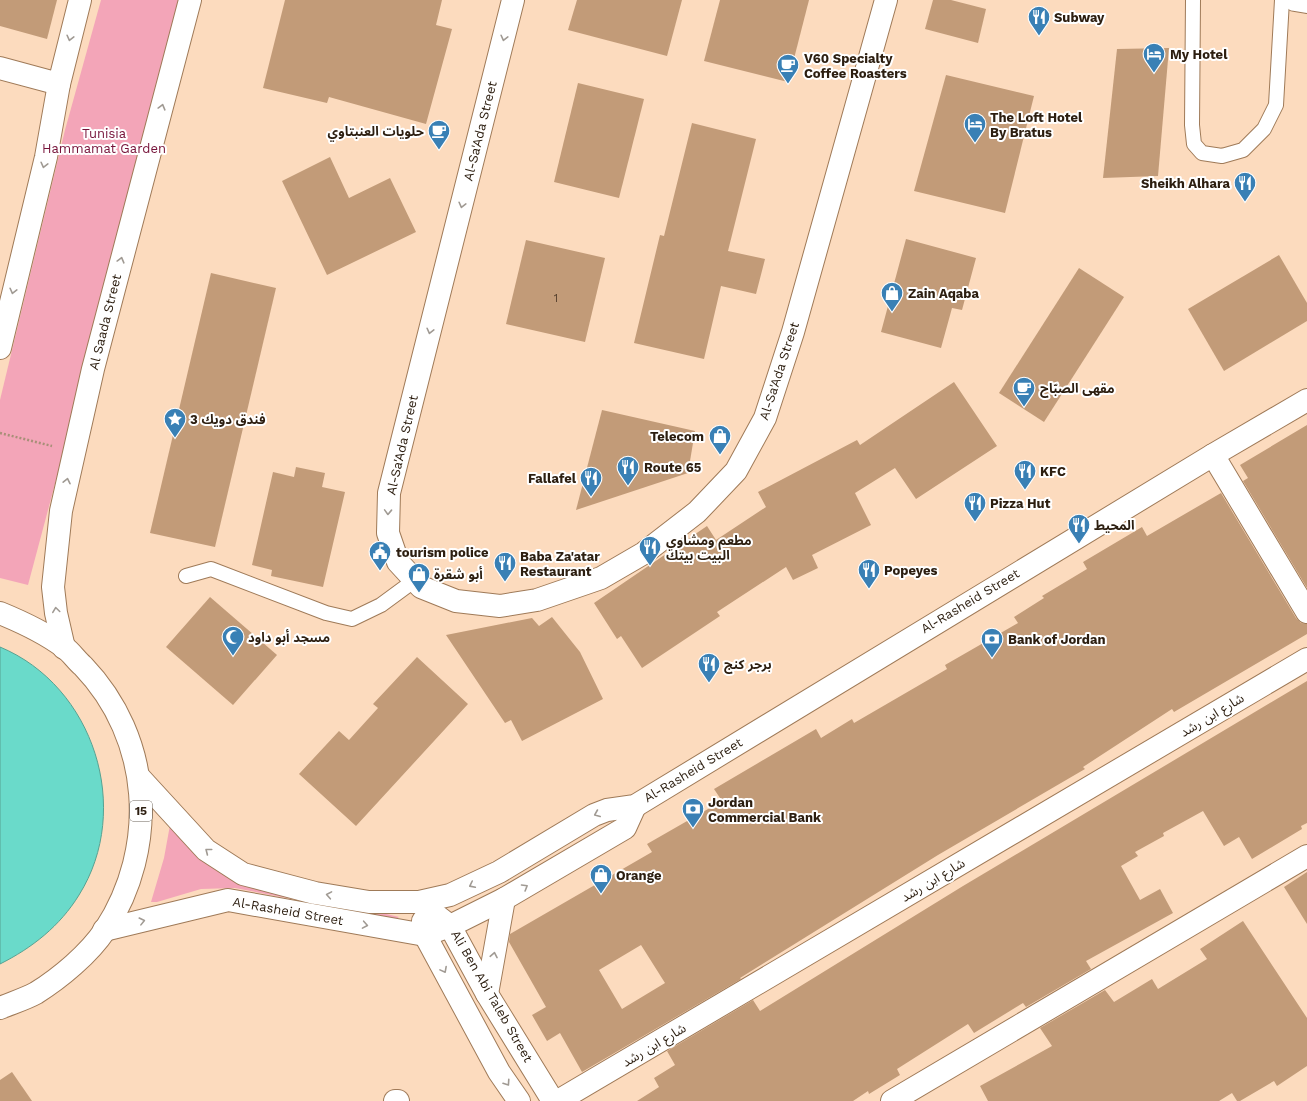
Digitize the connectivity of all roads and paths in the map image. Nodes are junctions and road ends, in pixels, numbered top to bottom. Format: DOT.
graph roads {
  1 [pos="80,0"];
  2 [pos="190,0"];
  3 [pos="513,0"];
  4 [pos="886,0"];
  5 [pos="1193,0"];
  6 [pos="1282,0"];
  7 [pos="1295,0"];
  8 [pos="1307,2"];
  9 [pos="0,68"];
  10 [pos="59,84"];
  11 [pos="0,348"];
  12 [pos="1307,400"];
  13 [pos="0,432"];
  14 [pos="51,446"];
  15 [pos="1213,455"];
  16 [pos="186,576"];
  17 [pos="414,580"];
  18 [pos="1307,612"];
  19 [pos="0,613"];
  20 [pos="64,648"];
  21 [pos="1307,659"];
  22 [pos="140,777"];
  23 [pos="635,806"];
  24 [pos="1307,856"];
  25 [pos="504,900"];
  26 [pos="419,902"];
  27 [pos="450,926"];
  28 [pos="104,930"];
  29 [pos="425,936"];
  30 [pos="487,994"];
  31 [pos="0,1008"];
  32 [pos="395,1101"];
  33 [pos="398,1101"];
  34 [pos="519,1101"];
  35 [pos="553,1101"];
  36 [pos="558,1101"];
  37 [pos="892,1101"];
  1 -- 10 [label="main road, one-way"];
  20 -- 2 [label="main road, Al Saada Street, one-way"];
  3 -- 17 [label="main road, Al-Sa'Ada Street, one-way"];
  4 -- 17 [label="main road, Al-Sa'Ada Street"];
  5 -- 6 [label="lane"];
  7 -- 8 [label="main road"];
  9 -- 10 [label="main road"];
  10 -- 11 [label="main road, one-way"];
  12 -- 15 [label="main road, Al-Rasheid Street"];
  13 -- 14 [label="path"];
  15 -- 18 [label="main road"];
  15 -- 23 [label="main road, Al-Rasheid Street"];
  16 -- 17 [label="lane"];
  19 -- 20 [label="main road, 15"];
  20 -- 22 [label="main road, 15"];
  21 -- 36 [label="main road, شارع ابن رشد"];
  26 -- 22 [label="main road, Al-Rasheid Street, one-way"];
  22 -- 28 [label="main road, 15"];
  25 -- 23 [label="main road, Al-Rasheid Street, one-way"];
  23 -- 26 [label="main road, Al-Rasheid Street, one-way"];
  24 -- 37 [label="main road"];
  25 -- 27 [label="main road, Al-Rasheid Street"];
  30 -- 25 [label="main road, one-way"];
  26 -- 27 [label="main road, Ali Ben Abi Taleb Street"];
  26 -- 29 [label="main road"];
  27 -- 29 [label="main road, Al-Rasheid Street"];
  27 -- 30 [label="main road, Ali Ben Abi Taleb Street"];
  28 -- 29 [label="main road, Al-Rasheid Street, one-way"];
  28 -- 31 [label="main road, 15"];
  29 -- 34 [label="main road, one-way"];
  30 -- 35 [label="main road, Ali Ben Abi Taleb Street"];
  32 -- 33 [label="main road"];
}
